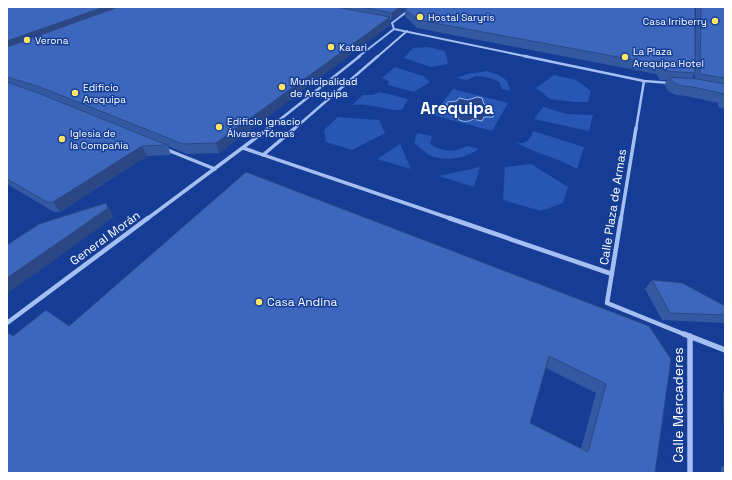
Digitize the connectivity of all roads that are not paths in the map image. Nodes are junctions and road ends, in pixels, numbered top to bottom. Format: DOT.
graph roads {
  1 [pos="413,7"];
  2 [pos="394,29"];
  3 [pos="407,31"];
  4 [pos="644,81"];
  5 [pos="671,83"];
  6 [pos="158,146"];
  7 [pos="243,148"];
  8 [pos="262,155"];
  9 [pos="215,169"];
  10 [pos="612,274"];
  11 [pos="7,323"];
  12 [pos="690,336"];
  13 [pos="725,350"];
  14 [pos="690,473"];
  1 -- 2 [label="street"];
  2 -- 3 [label="street"];
  2 -- 7 [label="street, General Morán"];
  3 -- 4 [label="street"];
  3 -- 8 [label="street"];
  4 -- 5 [label="street"];
  4 -- 10 [label="street, Calle Plaza de Armas"];
  6 -- 9 [label="street"];
  7 -- 8 [label="street, Calle Plaza de Armas"];
  7 -- 9 [label="street, General Morán"];
  8 -- 10 [label="street, Calle Plaza de Armas"];
  9 -- 11 [label="street, General Morán"];
  10 -- 12 [label="street"];
  12 -- 13 [label="street"];
  12 -- 14 [label="street, Calle Mercaderes"];
}
